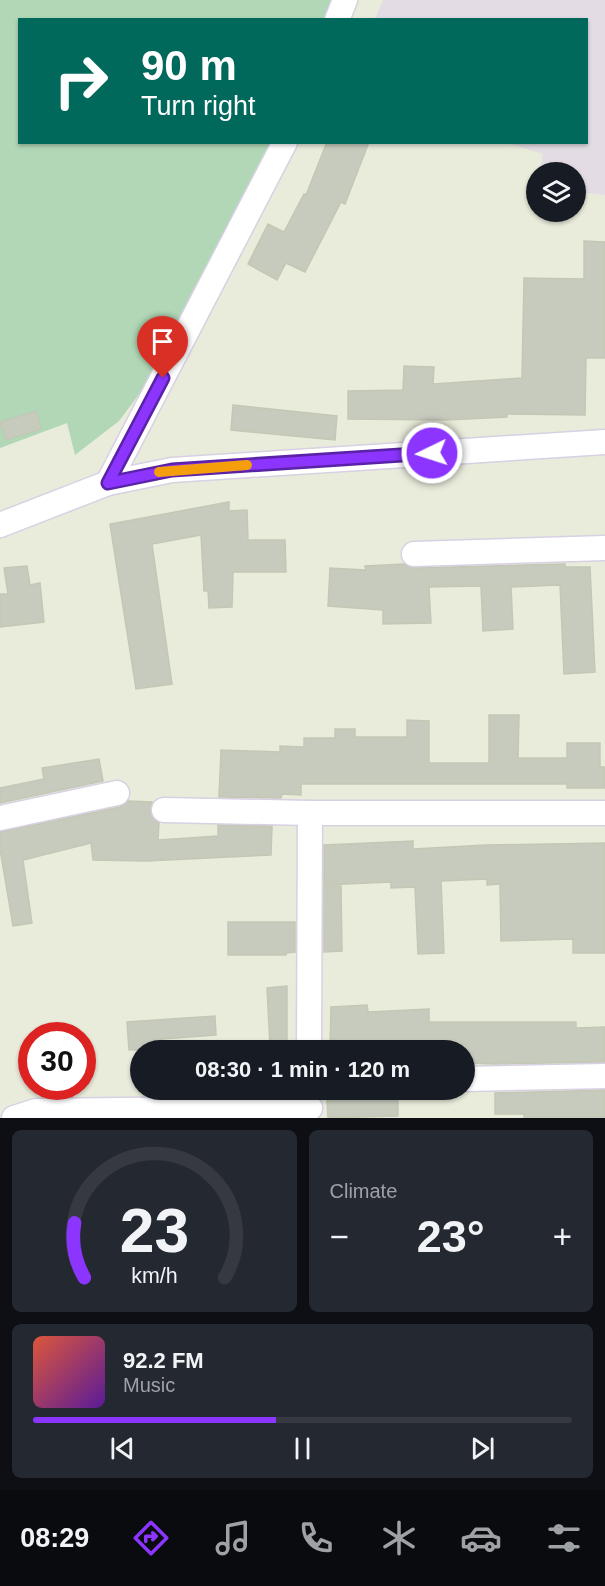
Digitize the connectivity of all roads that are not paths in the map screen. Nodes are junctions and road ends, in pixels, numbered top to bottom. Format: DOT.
graph roads {
  1 [pos="345,0"];
  2 [pos="339,18"];
  3 [pos="284,144"];
  4 [pos="605,442"];
  5 [pos="108,483"];
  6 [pos="0,525"];
  7 [pos="605,548"];
  8 [pos="414,554"];
  9 [pos="117,793"];
  10 [pos="164,810"];
  11 [pos="310,813"];
  12 [pos="605,813"];
  13 [pos="0,818"];
  14 [pos="309,1040"];
  15 [pos="605,1076"];
  16 [pos="475,1079"];
  17 [pos="310,1105"];
  18 [pos="14,1118"];
  1 -- 2 [label="street"];
  3 -- 5 [label="street"];
  4 -- 5 [label="street"];
  5 -- 6 [label="street"];
  7 -- 8 [label="street"];
  9 -- 13 [label="street"];
  10 -- 11 [label="street"];
  11 -- 12 [label="street"];
  11 -- 14 [label="street"];
  15 -- 16 [label="street"];
  17 -- 18 [label="street"];
}
